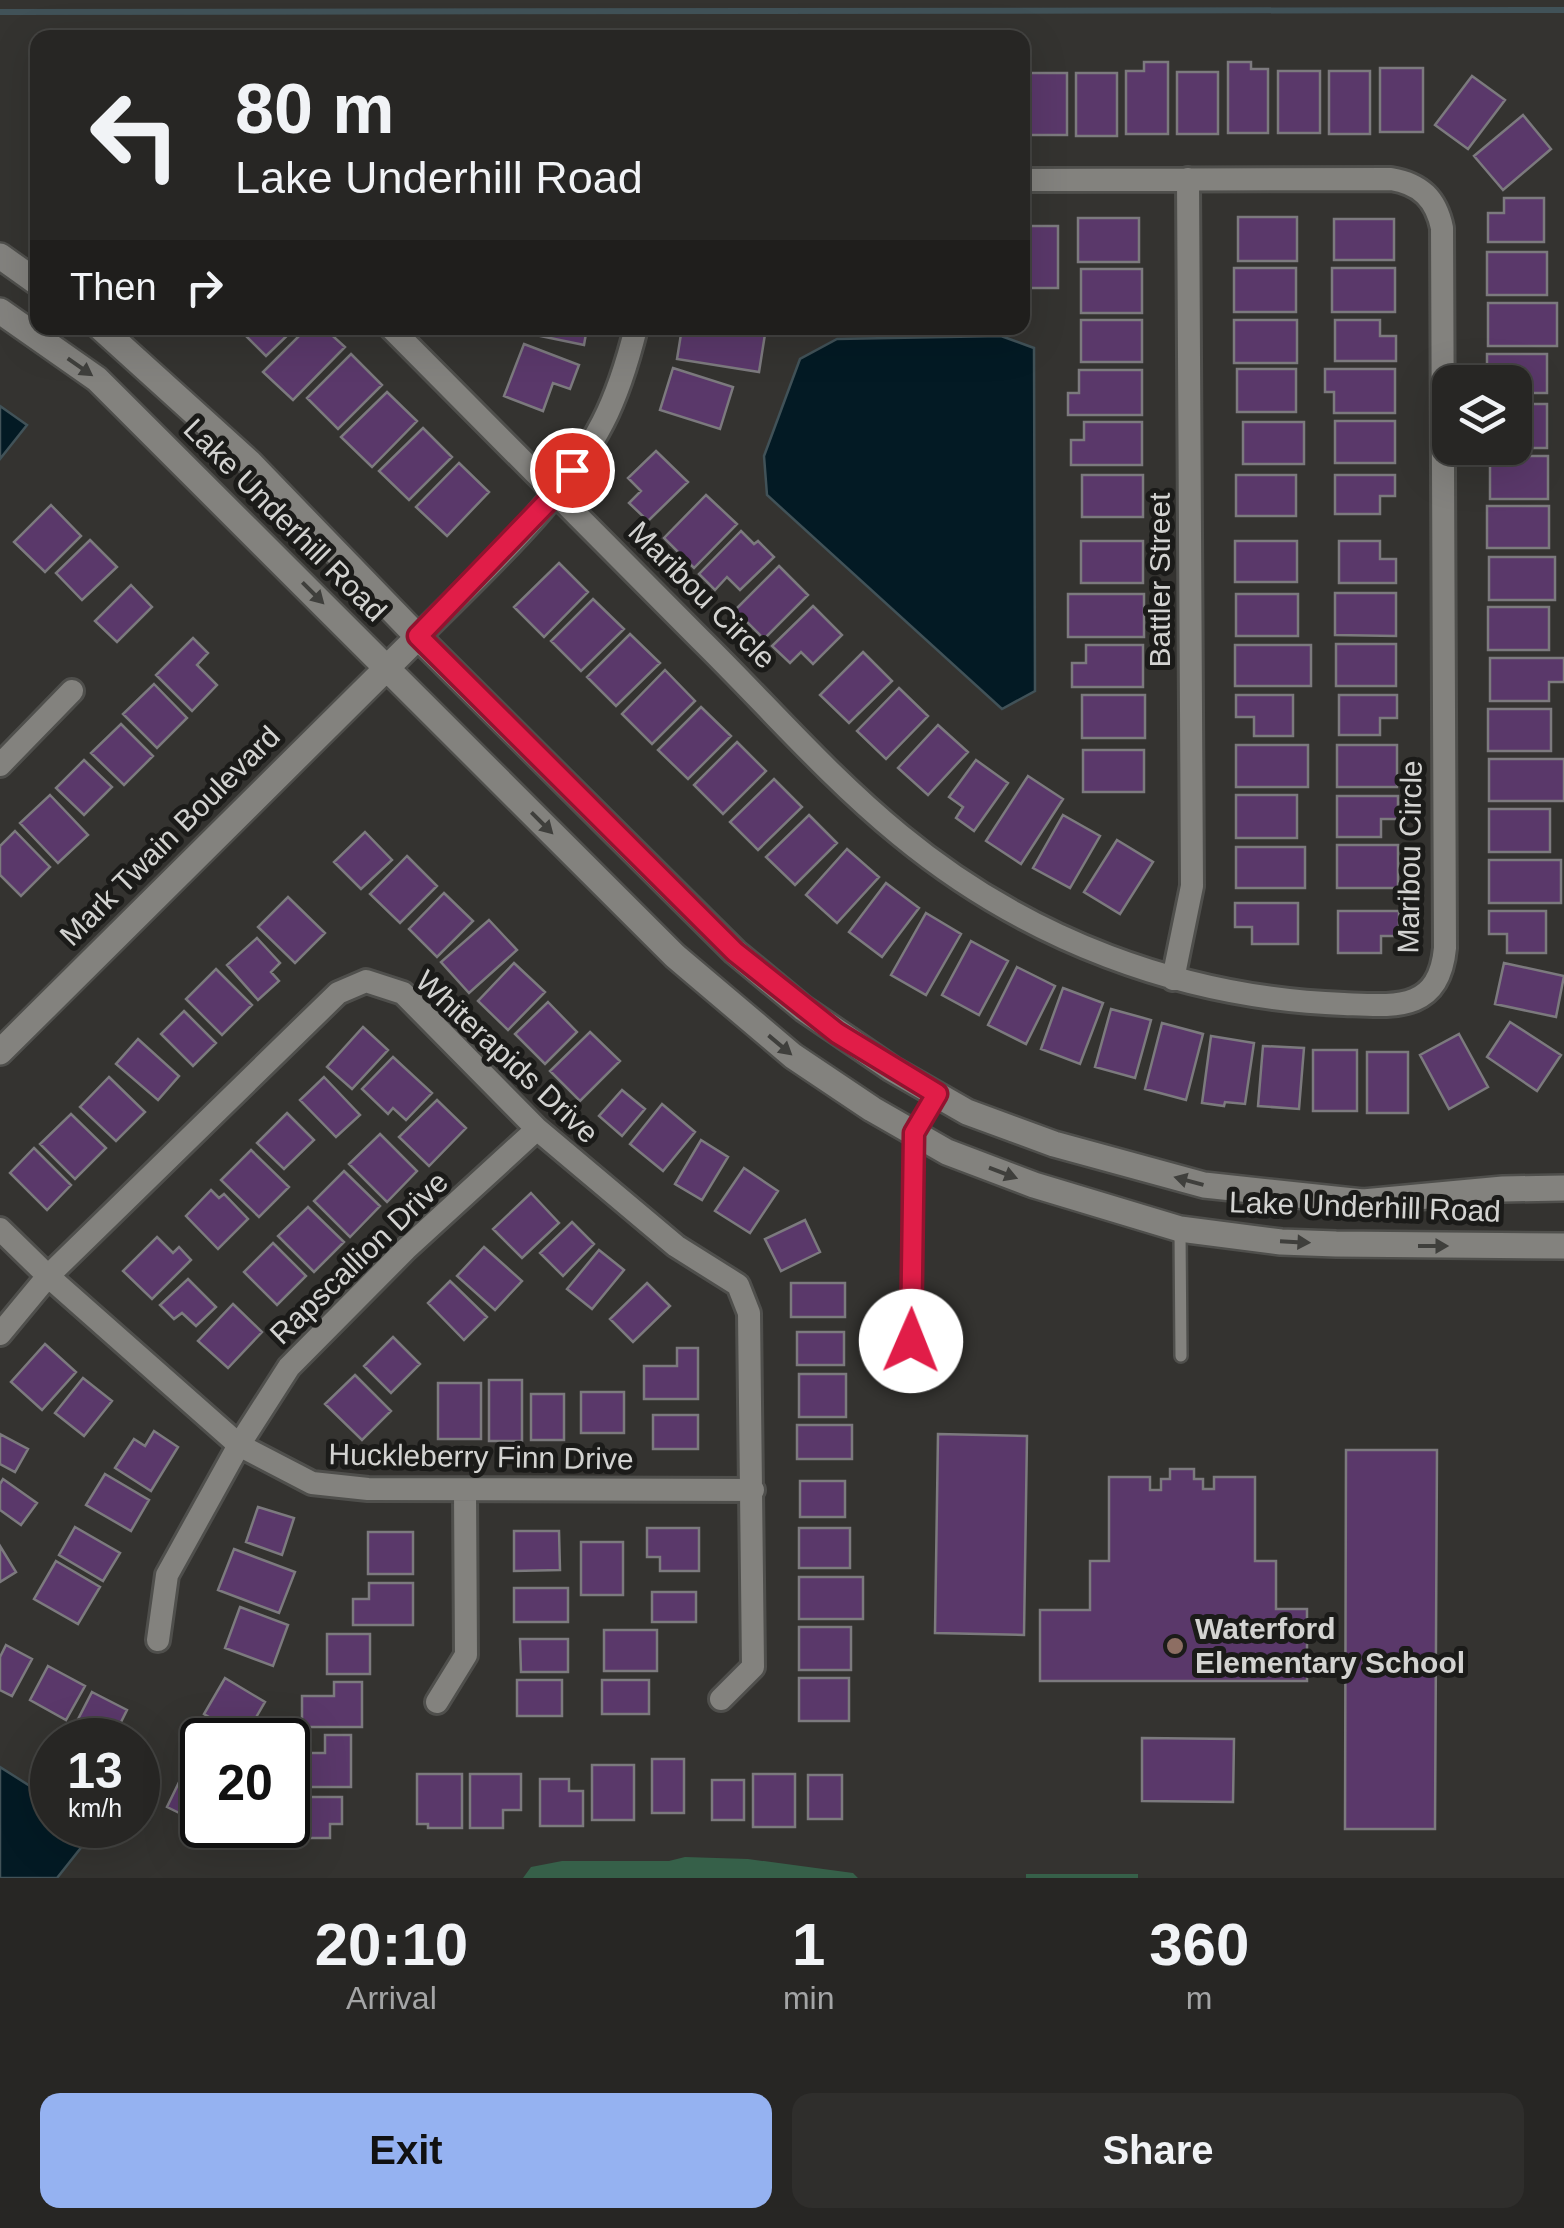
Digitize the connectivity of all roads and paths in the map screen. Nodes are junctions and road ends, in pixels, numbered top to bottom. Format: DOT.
graph roads {
  1 [pos="1188,179"];
  2 [pos="1030,180"];
  3 [pos="0,256"];
  4 [pos="30,277"];
  5 [pos="0,310"];
  6 [pos="30,332"];
  7 [pos="35,335"];
  8 [pos="108,335"];
  9 [pos="398,335"];
  10 [pos="634,335"];
  11 [pos="555,494"];
  12 [pos="418,636"];
  13 [pos="387,667"];
  14 [pos="72,690"];
  15 [pos="0,765"];
  16 [pos="1173,979"];
  17 [pos="0,1052"];
  18 [pos="937,1094"];
  19 [pos="537,1129"];
  20 [pos="914,1133"];
  21 [pos="1564,1188"];
  22 [pos="0,1229"];
  23 [pos="1180,1229"];
  24 [pos="1564,1246"];
  25 [pos="48,1276"];
  26 [pos="0,1334"];
  27 [pos="1181,1356"];
  28 [pos="922,1360"];
  29 [pos="239,1444"];
  30 [pos="465,1490"];
  31 [pos="753,1490"];
  32 [pos="158,1640"];
  33 [pos="721,1699"];
  34 [pos="438,1702"];
  1 -- 2 [label="street, Maribou Circle"];
  1 -- 16 [label="street, Battler Street"];
  1 -- 16 [label="street, Maribou Circle"];
  3 -- 4 [label="street"];
  5 -- 6 [label="street, Lake Underhill Road, one-way"];
  7 -- 13 [label="street, Lake Underhill Road, one-way"];
  8 -- 12 [label="street, Lake Underhill Road"];
  9 -- 11 [label="street, Maribou Circle"];
  10 -- 11 [label="street"];
  11 -- 12 [label="street"];
  11 -- 16 [label="street, Maribou Circle"];
  12 -- 13 [label="street"];
  12 -- 18 [label="street, Lake Underhill Road"];
  13 -- 17 [label="street, Mark Twain Boulevard"];
  13 -- 20 [label="street, Lake Underhill Road, one-way"];
  14 -- 15 [label="street"];
  18 -- 20 [label="lane"];
  21 -- 18 [label="street, Lake Underhill Road, one-way"];
  19 -- 25 [label="street, Whiterapids Drive"];
  19 -- 29 [label="street, Rapscallion Drive"];
  19 -- 31 [label="street, Whiterapids Drive"];
  20 -- 23 [label="street, Lake Underhill Road, one-way"];
  20 -- 28 [label="lane"];
  22 -- 25 [label="street, Huckleberry Finn Drive"];
  23 -- 24 [label="street, Lake Underhill Road, one-way"];
  23 -- 27 [label="lane"];
  25 -- 26 [label="street, Whiterapids Drive"];
  25 -- 29 [label="street, Huckleberry Finn Drive"];
  29 -- 30 [label="street, Huckleberry Finn Drive"];
  29 -- 32 [label="street, Rapscallion Drive"];
  30 -- 31 [label="street, Huckleberry Finn Drive"];
  30 -- 34 [label="street"];
  31 -- 33 [label="street, Whiterapids Drive"];
}
